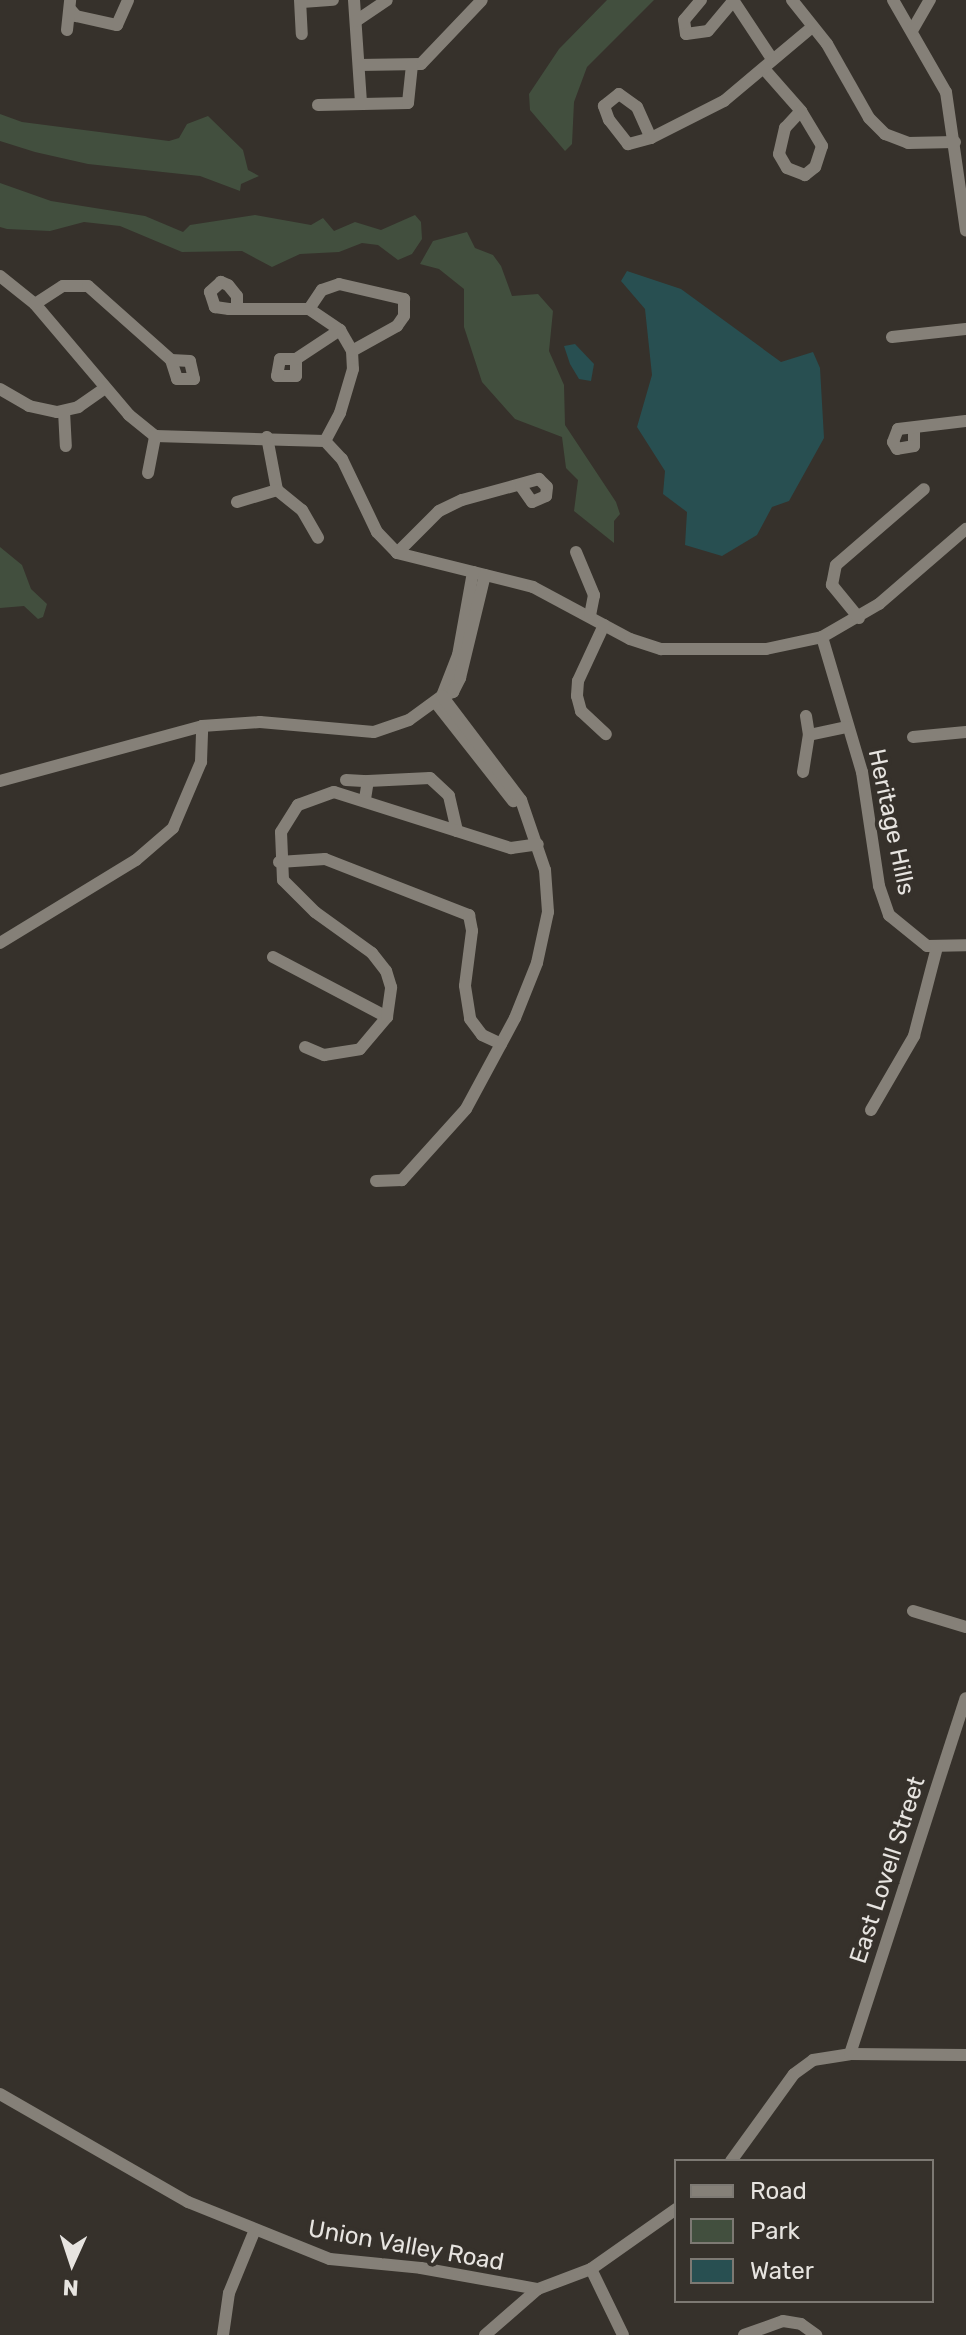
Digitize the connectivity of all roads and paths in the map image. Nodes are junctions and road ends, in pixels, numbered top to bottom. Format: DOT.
graph roads {
  1 [pos="128,0"];
  2 [pos="333,0"];
  3 [pos="354,0"];
  4 [pos="387,0"];
  5 [pos="482,0"];
  6 [pos="701,0"];
  7 [pos="792,0"];
  8 [pos="893,0"];
  9 [pos="930,0"];
  10 [pos="301,1"];
  11 [pos="735,2"];
  12 [pos="70,5"];
  13 [pos="356,21"];
  14 [pos="811,28"];
  15 [pos="913,29"];
  16 [pos="67,30"];
  17 [pos="302,34"];
  18 [pos="359,65"];
  19 [pos="412,65"];
  20 [pos="769,65"];
  21 [pos="361,103"];
  22 [pos="318,105"];
  23 [pos="801,111"];
  24 [pos="651,138"];
  25 [pos="955,142"];
  26 [pos="966,231"];
  27 [pos="0,276"];
  28 [pos="35,304"];
  29 [pos="237,309"];
  30 [pos="309,309"];
  31 [pos="966,329"];
  32 [pos="340,330"];
  33 [pos="892,337"];
  34 [pos="352,351"];
  35 [pos="296,359"];
  36 [pos="171,360"];
  37 [pos="105,388"];
  38 [pos="0,389"];
  39 [pos="64,411"];
  40 [pos="966,421"];
  41 [pos="914,428"];
  42 [pos="155,436"];
  43 [pos="267,437"];
  44 [pos="325,441"];
  45 [pos="66,446"];
  46 [pos="148,473"];
  47 [pos="521,486"];
  48 [pos="924,489"];
  49 [pos="277,490"];
  50 [pos="237,502"];
  51 [pos="966,529"];
  52 [pos="318,538"];
  53 [pos="576,552"];
  54 [pos="397,553"];
  55 [pos="479,574"];
  56 [pos="590,616"];
  57 [pos="859,618"];
  58 [pos="604,625"];
  59 [pos="822,637"];
  60 [pos="439,700"];
  61 [pos="806,716"];
  62 [pos="202,726"];
  63 [pos="847,727"];
  64 [pos="966,732"];
  65 [pos="606,734"];
  66 [pos="809,735"];
  67 [pos="913,737"];
  68 [pos="803,772"];
  69 [pos="346,780"];
  70 [pos="0,781"];
  71 [pos="368,781"];
  72 [pos="365,799"];
  73 [pos="457,831"];
  74 [pos="538,844"];
  75 [pos="279,862"];
  76 [pos="1,940"];
  77 [pos="966,945"];
  78 [pos="937,947"];
  79 [pos="273,957"];
  80 [pos="387,1017"];
  81 [pos="501,1044"];
  82 [pos="305,1047"];
  83 [pos="871,1110"];
  84 [pos="376,1181"];
  85 [pos="913,1611"];
  86 [pos="966,1627"];
  87 [pos="966,1698"];
  88 [pos="850,2054"];
  89 [pos="966,2055"];
  90 [pos="0,2094"];
  91 [pos="733,2159"];
  92 [pos="674,2210"];
  93 [pos="254,2232"];
  94 [pos="591,2269"];
  95 [pos="538,2289"];
  96 [pos="223,2335"];
  97 [pos="485,2335"];
  98 [pos="623,2335"];
  99 [pos="744,2335"];
  100 [pos="816,2335"];
  1 -- 12 [label="street"];
  2 -- 10 [label="street"];
  3 -- 13 [label="street"];
  4 -- 13 [label="street"];
  5 -- 19 [label="street"];
  6 -- 11 [label="street"];
  7 -- 14 [label="street"];
  8 -- 15 [label="street"];
  9 -- 15 [label="street"];
  10 -- 17 [label="street"];
  11 -- 20 [label="street"];
  12 -- 16 [label="street"];
  13 -- 18 [label="street"];
  14 -- 20 [label="street"];
  14 -- 25 [label="street"];
  15 -- 25 [label="street"];
  18 -- 19 [label="street"];
  18 -- 21 [label="street"];
  19 -- 21 [label="street"];
  20 -- 23 [label="street"];
  20 -- 24 [label="street"];
  21 -- 22 [label="street"];
  23 -- 23 [label="street"];
  25 -- 26 [label="street"];
  27 -- 28 [label="street"];
  28 -- 36 [label="street"];
  28 -- 37 [label="street"];
  29 -- 30 [label="street"];
  30 -- 32 [label="street"];
  30 -- 34 [label="street"];
  31 -- 33 [label="street"];
  32 -- 34 [label="street"];
  32 -- 35 [label="street"];
  34 -- 44 [label="street"];
  37 -- 39 [label="street"];
  37 -- 42 [label="street"];
  38 -- 39 [label="street"];
  39 -- 45 [label="street"];
  40 -- 41 [label="street"];
  42 -- 43 [label="street"];
  42 -- 46 [label="street"];
  43 -- 44 [label="street"];
  43 -- 49 [label="street"];
  44 -- 54 [label="street"];
  47 -- 54 [label="street"];
  48 -- 57 [label="street"];
  49 -- 50 [label="street"];
  49 -- 52 [label="street"];
  51 -- 57 [label="street"];
  53 -- 56 [label="street"];
  54 -- 55 [label="street"];
  55 -- 56 [label="street"];
  55 -- 60 [label="street"];
  56 -- 58 [label="street"];
  57 -- 59 [label="street"];
  58 -- 59 [label="street"];
  58 -- 65 [label="street"];
  59 -- 63 [label="street, Heritage Hills"];
  60 -- 62 [label="street"];
  60 -- 74 [label="street"];
  61 -- 66 [label="street"];
  62 -- 70 [label="street"];
  62 -- 76 [label="street"];
  63 -- 66 [label="street, Heritage Hills"];
  63 -- 78 [label="street, Heritage Hills"];
  64 -- 67 [label="street"];
  66 -- 68 [label="street"];
  69 -- 71 [label="street"];
  71 -- 72 [label="street"];
  71 -- 73 [label="street"];
  72 -- 73 [label="street"];
  72 -- 75 [label="street"];
  73 -- 74 [label="street"];
  74 -- 81 [label="street"];
  75 -- 80 [label="street"];
  75 -- 81 [label="street"];
  77 -- 78 [label="street"];
  78 -- 83 [label="street"];
  79 -- 80 [label="street"];
  80 -- 82 [label="street"];
  81 -- 84 [label="street"];
  85 -- 86 [label="street"];
  87 -- 88 [label="street, East Lovell Street"];
  88 -- 89 [label="street"];
  88 -- 91 [label="street"];
  90 -- 93 [label="street, Union Valley Road"];
  92 -- 94 [label="street"];
  93 -- 95 [label="street, Union Valley Road"];
  93 -- 96 [label="street"];
  94 -- 95 [label="street"];
  94 -- 98 [label="street"];
  95 -- 97 [label="street"];
  99 -- 100 [label="street"];
}
